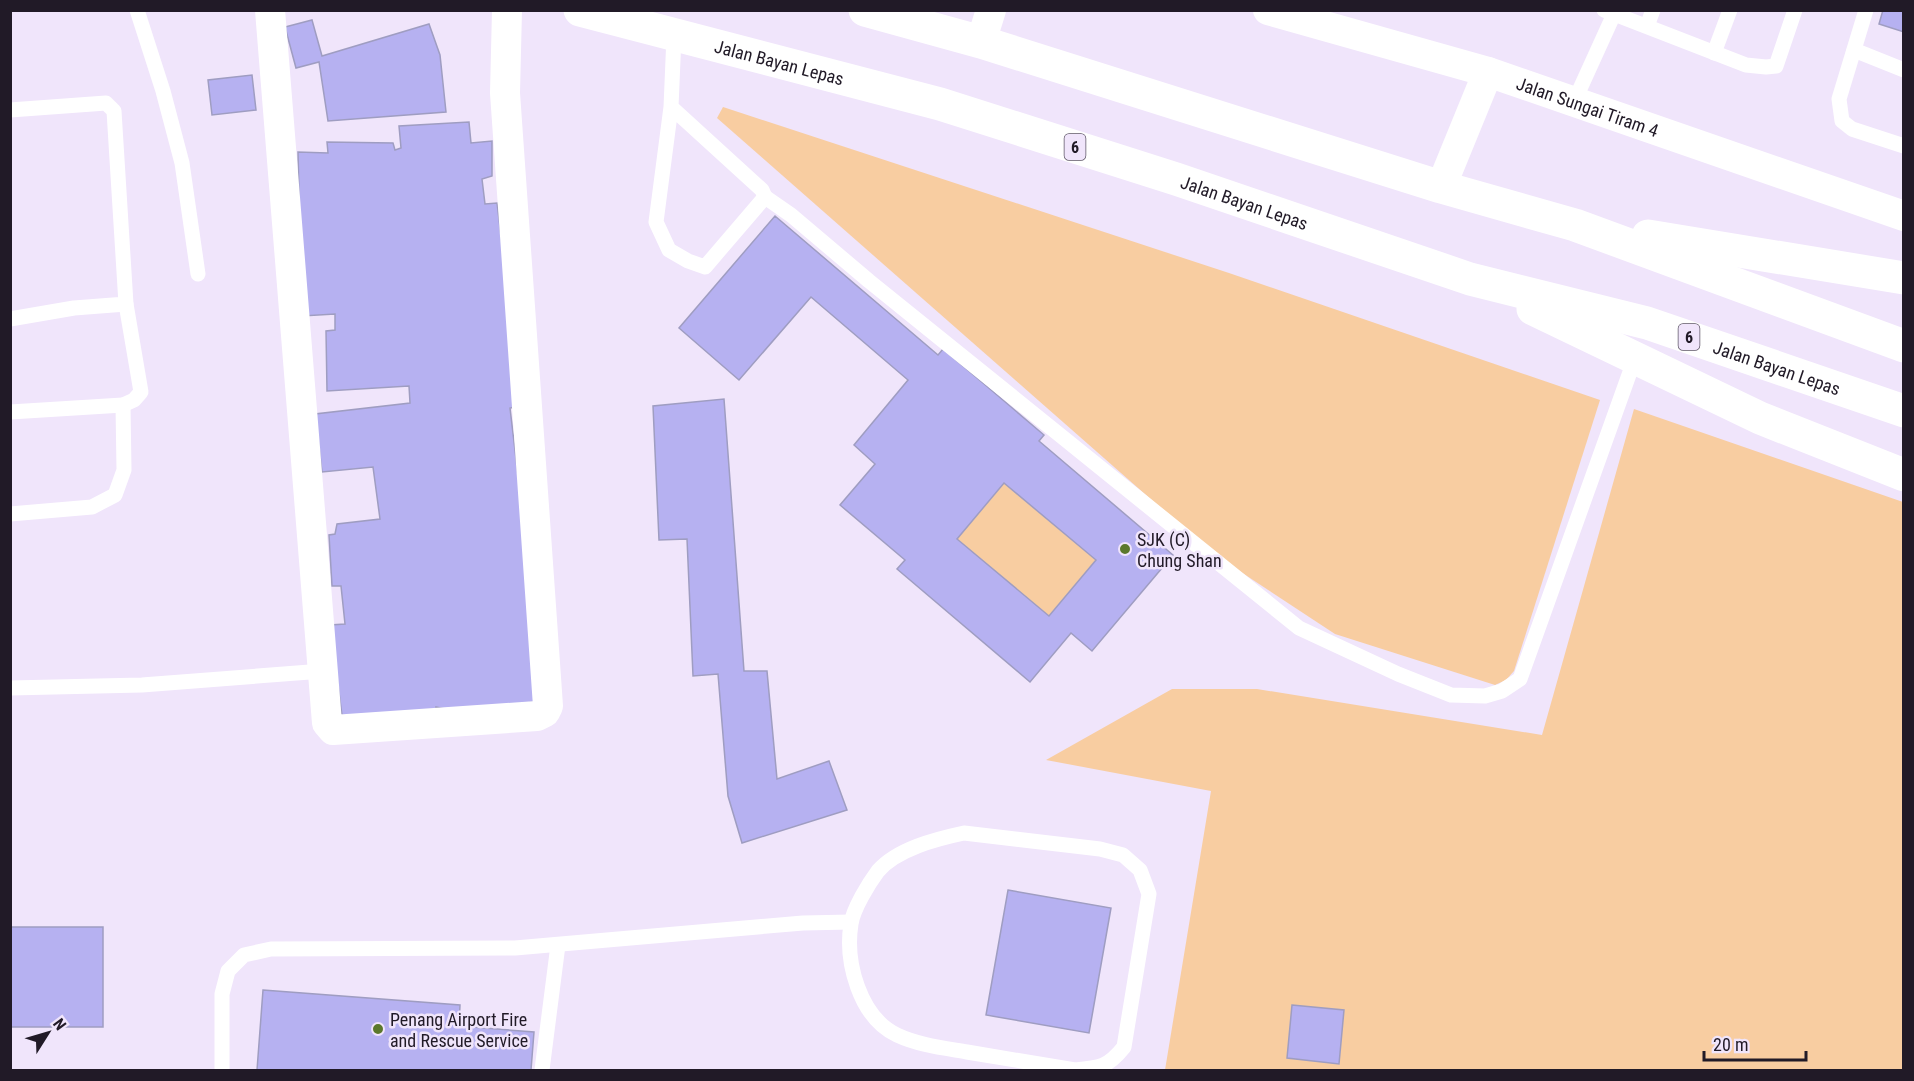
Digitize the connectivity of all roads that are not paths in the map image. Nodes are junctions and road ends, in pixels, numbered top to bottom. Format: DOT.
graph roads {
  1 [pos="137,10"];
  2 [pos="270,10"];
  3 [pos="507,10"];
  4 [pos="580,10"];
  5 [pos="865,10"];
  6 [pos="991,10"];
  7 [pos="1268,10"];
  8 [pos="1653,10"];
  9 [pos="1730,10"];
  10 [pos="1795,10"];
  11 [pos="1866,10"];
  12 [pos="1609,12"];
  13 [pos="1647,26"];
  14 [pos="674,36"];
  15 [pos="981,42"];
  16 [pos="1854,50"];
  17 [pos="1714,53"];
  18 [pos="1904,70"];
  19 [pos="1488,72"];
  20 [pos="1574,102"];
  21 [pos="671,107"];
  22 [pos="10,110"];
  23 [pos="1904,146"];
  24 [pos="1441,187"];
  25 [pos="765,197"];
  26 [pos="1904,216"];
  27 [pos="1575,225"];
  28 [pos="198,274"];
  29 [pos="1904,278"];
  30 [pos="1470,279"];
  31 [pos="126,303"];
  32 [pos="10,319"];
  33 [pos="1904,346"];
  34 [pos="1635,358"];
  35 [pos="123,405"];
  36 [pos="1904,411"];
  37 [pos="10,412"];
  38 [pos="1904,476"];
  39 [pos="10,514"];
  40 [pos="323,671"];
  41 [pos="10,688"];
  42 [pos="851,922"];
  43 [pos="558,945"];
  44 [pos="222,1071"];
  45 [pos="542,1071"];
  1 -- 28 [label="lane"];
  2 -- 40 [label="street"];
  3 -- 40 [label="street"];
  4 -- 14 [label="highway, Jalan Bayan Lepas / 6"];
  5 -- 15 [label="highway"];
  6 -- 15 [label="street"];
  7 -- 19 [label="street, Jalan Sungai Tiram 4"];
  8 -- 13 [label="lane"];
  9 -- 17 [label="lane"];
  10 -- 17 [label="lane"];
  11 -- 16 [label="lane"];
  12 -- 13 [label="lane"];
  12 -- 20 [label="lane"];
  13 -- 17 [label="lane"];
  14 -- 21 [label="lane"];
  14 -- 30 [label="highway, Jalan Bayan Lepas / 6"];
  15 -- 24 [label="highway"];
  16 -- 18 [label="lane"];
  16 -- 23 [label="lane"];
  19 -- 20 [label="street, Jalan Sungai Tiram 4"];
  19 -- 24 [label="street"];
  20 -- 26 [label="street, Jalan Sungai Tiram 4"];
  21 -- 25 [label="lane"];
  21 -- 25 [label="lane"];
  22 -- 31 [label="lane"];
  24 -- 27 [label="highway"];
  25 -- 34 [label="lane"];
  27 -- 29 [label="highway"];
  27 -- 33 [label="highway"];
  30 -- 34 [label="highway"];
  30 -- 36 [label="highway, Jalan Bayan Lepas / 6"];
  31 -- 32 [label="lane"];
  31 -- 35 [label="lane"];
  34 -- 38 [label="highway"];
  35 -- 37 [label="lane"];
  35 -- 39 [label="lane"];
  40 -- 41 [label="lane"];
  42 -- 42 [label="lane"];
  42 -- 43 [label="lane"];
  43 -- 44 [label="lane"];
  43 -- 45 [label="lane"];
}
